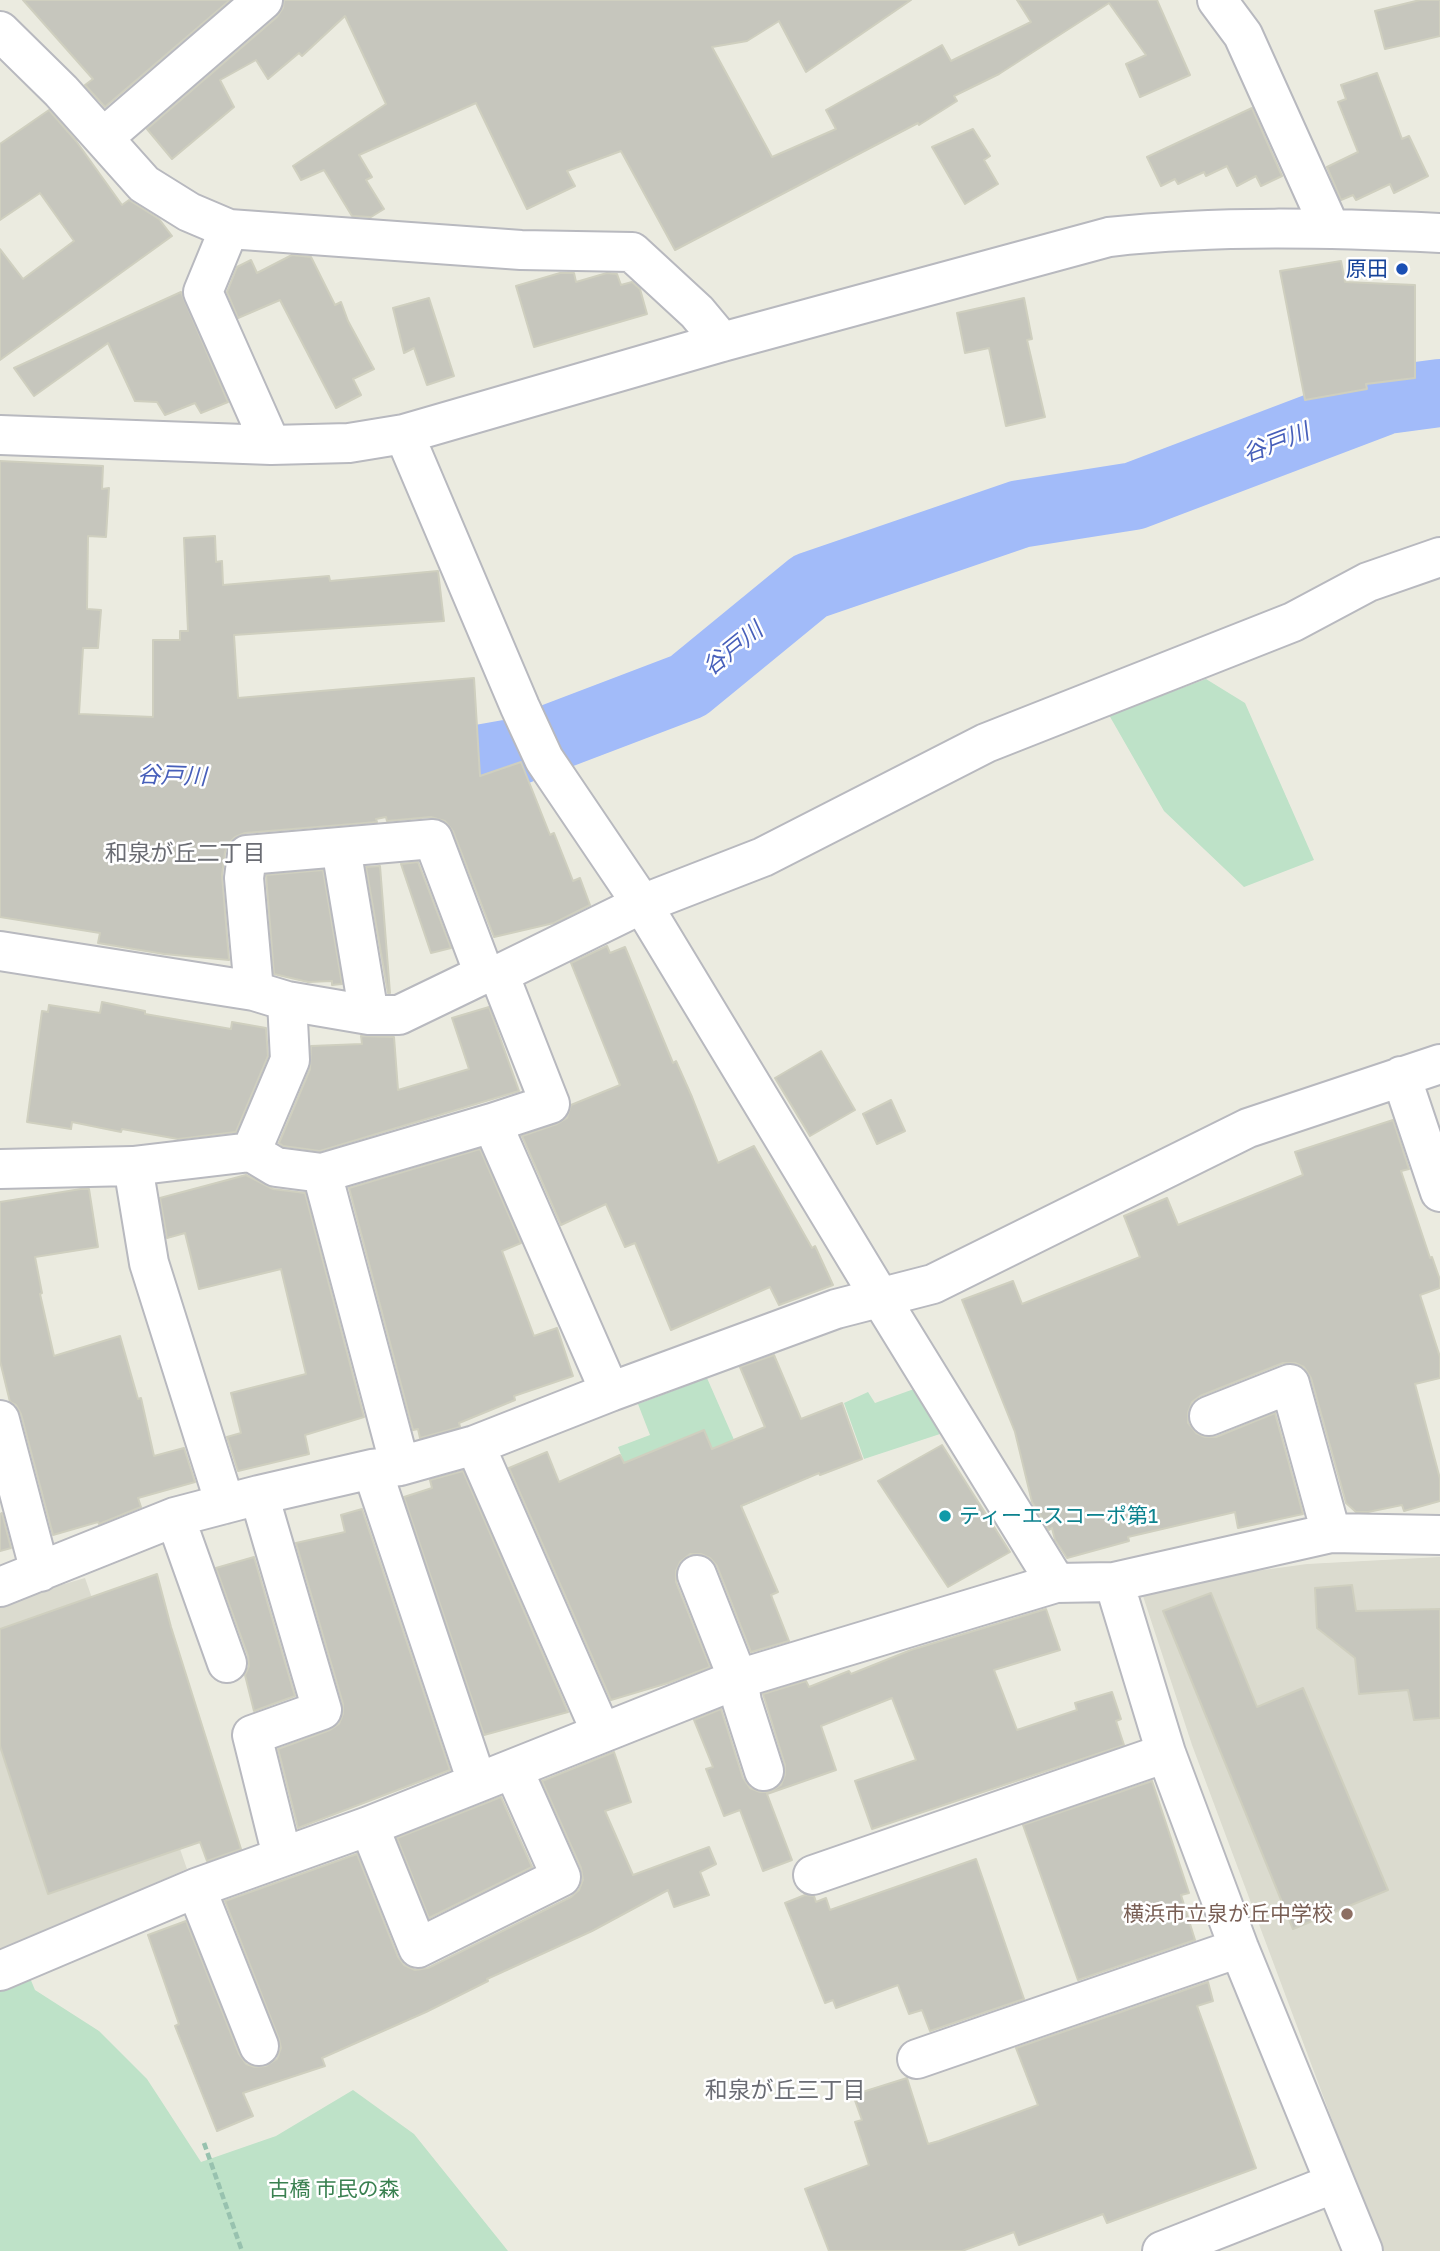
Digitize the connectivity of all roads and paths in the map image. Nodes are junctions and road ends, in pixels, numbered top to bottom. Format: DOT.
graph roads {
  1 [pos="263,0"];
  2 [pos="1217,0"];
  3 [pos="0,31"];
  4 [pos="103,138"];
  5 [pos="1330,228"];
  6 [pos="229,229"];
  7 [pos="1440,233"];
  8 [pos="722,342"];
  9 [pos="404,434"];
  10 [pos="0,435"];
  11 [pos="271,445"];
  12 [pos="1440,557"];
  13 [pos="341,848"];
  14 [pos="642,904"];
  15 [pos="0,951"];
  16 [pos="491,974"];
  17 [pos="270,996"];
  18 [pos="369,1016"];
  19 [pos="1440,1064"];
  20 [pos="1401,1076"];
  21 [pos="492,1123"];
  22 [pos="251,1152"];
  23 [pos="133,1166"];
  24 [pos="0,1169"];
  25 [pos="322,1173"];
  26 [pos="1440,1192"];
  27 [pos="881,1299"];
  28 [pos="610,1392"];
  29 [pos="1209,1416"];
  30 [pos="0,1420"];
  31 [pos="475,1445"];
  32 [pos="386,1468"];
  33 [pos="242,1499"];
  34 [pos="175,1517"];
  35 [pos="1331,1533"];
  36 [pos="1440,1535"];
  37 [pos="40,1572"];
  38 [pos="697,1575"];
  39 [pos="1114,1581"];
  40 [pos="1056,1583"];
  41 [pos="0,1587"];
  42 [pos="227,1664"];
  43 [pos="738,1679"];
  44 [pos="601,1732"];
  45 [pos="1166,1753"];
  46 [pos="513,1769"];
  47 [pos="764,1771"];
  48 [pos="477,1782"];
  49 [pos="369,1826"];
  50 [pos="282,1856"];
  51 [pos="813,1875"];
  52 [pos="196,1888"];
  53 [pos="1239,1948"];
  54 [pos="0,1971"];
  55 [pos="259,2046"];
  56 [pos="917,2059"];
  57 [pos="204,2143"];
  58 [pos="1335,2183"];
  59 [pos="242,2251"];
  60 [pos="1162,2251"];
  61 [pos="1363,2251"];
  1 -- 4 [label="street"];
  2 -- 5 [label="street"];
  3 -- 4 [label="street"];
  4 -- 6 [label="street"];
  5 -- 7 [label="street"];
  5 -- 8 [label="street"];
  6 -- 8 [label="street"];
  6 -- 11 [label="street"];
  8 -- 9 [label="street"];
  9 -- 11 [label="street"];
  9 -- 14 [label="street"];
  10 -- 11 [label="street"];
  12 -- 14 [label="street"];
  13 -- 16 [label="street"];
  13 -- 17 [label="street"];
  13 -- 18 [label="street"];
  14 -- 16 [label="street"];
  14 -- 27 [label="street"];
  15 -- 17 [label="street"];
  16 -- 18 [label="street"];
  16 -- 21 [label="street"];
  17 -- 18 [label="street"];
  17 -- 22 [label="street"];
  19 -- 20 [label="street"];
  20 -- 26 [label="street"];
  20 -- 27 [label="street"];
  21 -- 25 [label="street"];
  21 -- 28 [label="street"];
  22 -- 23 [label="street"];
  22 -- 25 [label="street"];
  23 -- 24 [label="street"];
  23 -- 33 [label="street"];
  25 -- 32 [label="street"];
  27 -- 28 [label="street"];
  27 -- 40 [label="street"];
  28 -- 31 [label="street"];
  29 -- 35 [label="street"];
  30 -- 37 [label="street"];
  31 -- 32 [label="street"];
  31 -- 44 [label="street"];
  32 -- 33 [label="street"];
  32 -- 48 [label="street"];
  33 -- 34 [label="street"];
  33 -- 50 [label="street"];
  34 -- 37 [label="street"];
  34 -- 42 [label="street"];
  35 -- 36 [label="street"];
  35 -- 39 [label="street"];
  37 -- 41 [label="street"];
  38 -- 43 [label="street"];
  39 -- 40 [label="street"];
  39 -- 45 [label="street"];
  40 -- 43 [label="street"];
  43 -- 44 [label="street"];
  43 -- 47 [label="street"];
  44 -- 46 [label="street"];
  45 -- 51 [label="street"];
  45 -- 53 [label="street"];
  46 -- 48 [label="street"];
  46 -- 49 [label="street"];
  48 -- 49 [label="street"];
  49 -- 50 [label="street"];
  50 -- 52 [label="street"];
  52 -- 54 [label="street"];
  52 -- 55 [label="street"];
  53 -- 56 [label="street"];
  53 -- 58 [label="street"];
  57 -- 59 [label="path"];
  58 -- 60 [label="street"];
  58 -- 61 [label="street"];
}
